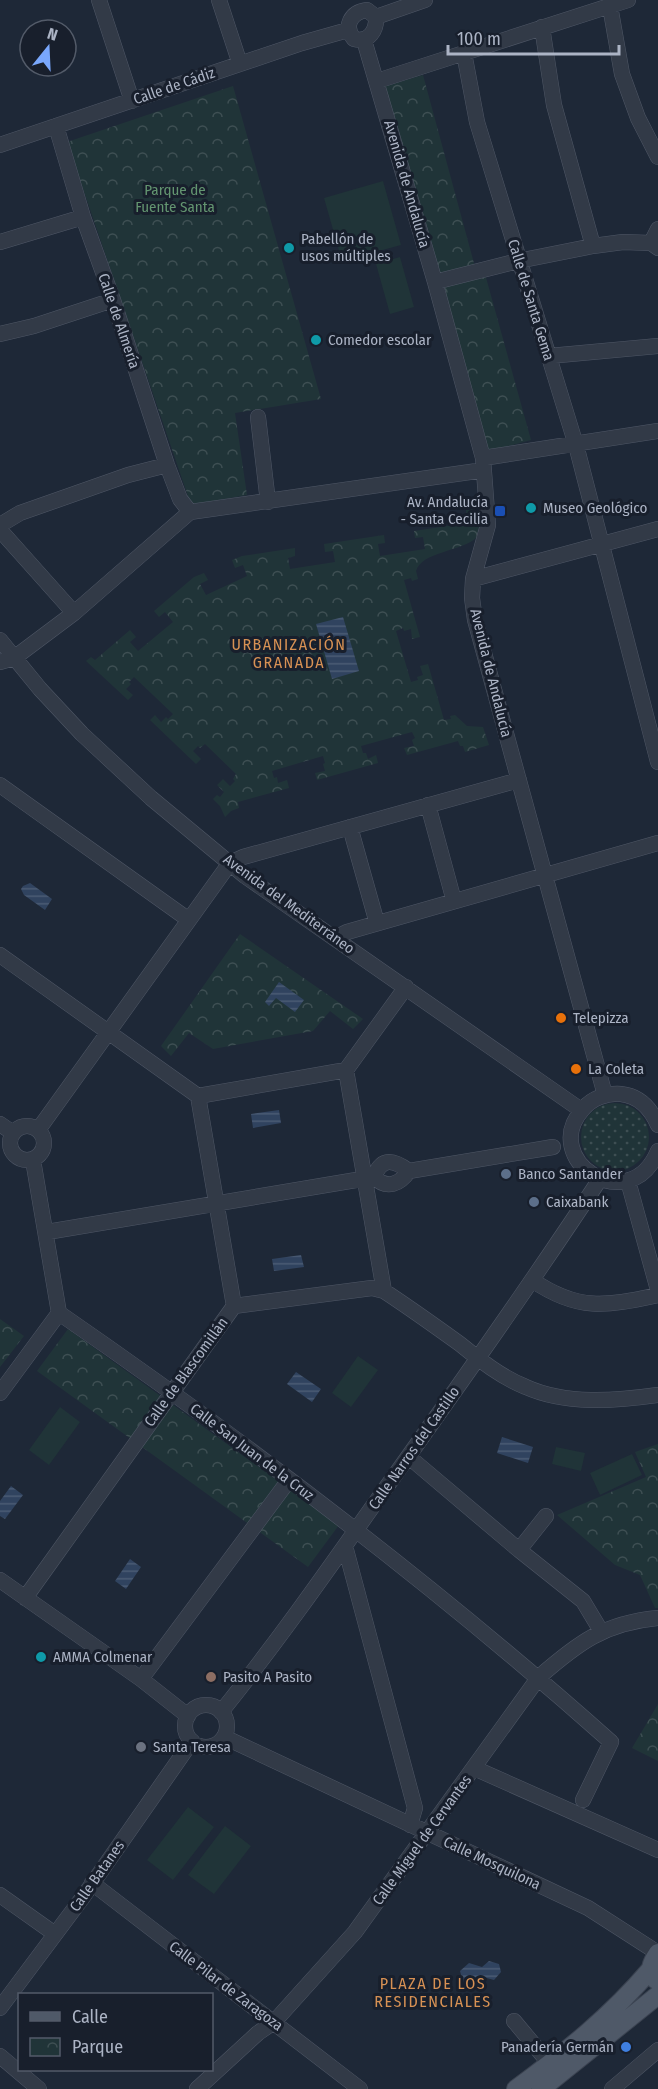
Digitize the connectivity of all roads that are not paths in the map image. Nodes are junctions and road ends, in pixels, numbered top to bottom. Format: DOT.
graph roads {
  1 [pos="99,0"];
  2 [pos="219,0"];
  3 [pos="424,0"];
  4 [pos="628,0"];
  5 [pos="357,5"];
  6 [pos="610,6"];
  7 [pos="376,17"];
  8 [pos="542,27"];
  9 [pos="348,30"];
  10 [pos="364,40"];
  11 [pos="464,53"];
  12 [pos="240,64"];
  13 [pos="377,81"];
  14 [pos="132,101"];
  15 [pos="56,126"];
  16 [pos="0,145"];
  17 [pos="658,157"];
  18 [pos="83,217"];
  19 [pos="658,229"];
  20 [pos="0,242"];
  21 [pos="654,245"];
  22 [pos="593,246"];
  23 [pos="518,261"];
  24 [pos="435,282"];
  25 [pos="113,300"];
  26 [pos="0,334"];
  27 [pos="658,346"];
  28 [pos="549,356"];
  29 [pos="258,417"];
  30 [pos="658,431"];
  31 [pos="576,445"];
  32 [pos="483,464"];
  33 [pos="167,465"];
  34 [pos="268,502"];
  35 [pos="190,512"];
  36 [pos="0,525"];
  37 [pos="658,529"];
  38 [pos="0,530"];
  39 [pos="603,545"];
  40 [pos="473,579"];
  41 [pos="74,613"];
  42 [pos="0,639"];
  43 [pos="7,660"];
  44 [pos="658,762"];
  45 [pos="519,780"];
  46 [pos="0,785"];
  47 [pos="428,805"];
  48 [pos="350,827"];
  49 [pos="658,843"];
  50 [pos="230,863"];
  51 [pos="545,875"];
  52 [pos="454,901"];
  53 [pos="189,921"];
  54 [pos="377,923"];
  55 [pos="335,938"];
  56 [pos="0,955"];
  57 [pos="406,987"];
  58 [pos="108,1033"];
  59 [pos="346,1070"];
  60 [pos="605,1095"];
  61 [pos="198,1096"];
  62 [pos="581,1110"];
  63 [pos="657,1120"];
  64 [pos="0,1124"];
  65 [pos="38,1130"];
  66 [pos="13,1133"];
  67 [pos="553,1147"];
  68 [pos="658,1151"];
  69 [pos="33,1160"];
  70 [pos="369,1178"];
  71 [pos="600,1179"];
  72 [pos="628,1181"];
  73 [pos="216,1202"];
  74 [pos="46,1232"];
  75 [pos="532,1280"];
  76 [pos="658,1290"];
  77 [pos="384,1291"];
  78 [pos="658,1295"];
  79 [pos="234,1306"];
  80 [pos="59,1312"];
  81 [pos="477,1359"];
  82 [pos="172,1391"];
  83 [pos="0,1393"];
  84 [pos="658,1395"];
  85 [pos="409,1456"];
  86 [pos="289,1480"];
  87 [pos="546,1516"];
  88 [pos="355,1532"];
  89 [pos="345,1546"];
  90 [pos="519,1550"];
  91 [pos="0,1580"];
  92 [pos="25,1598"];
  93 [pos="658,1618"];
  94 [pos="601,1631"];
  95 [pos="539,1677"];
  96 [pos="141,1679"];
  97 [pos="221,1712"];
  98 [pos="188,1716"];
  99 [pos="224,1737"];
  100 [pos="192,1742"];
  101 [pos="474,1768"];
  102 [pos="582,1800"];
  103 [pos="415,1808"];
  104 [pos="439,1816"];
  105 [pos="410,1825"];
  106 [pos="427,1833"];
  107 [pos="658,1850"];
  108 [pos="92,1883"];
  109 [pos="0,1895"];
  110 [pos="55,1934"];
  111 [pos="658,1953"];
  112 [pos="654,1976"];
  113 [pos="658,1995"];
  114 [pos="0,2008"];
  115 [pos="514,2021"];
  116 [pos="274,2022"];
  117 [pos="658,2050"];
  118 [pos="0,2056"];
  119 [pos="550,2064"];
  120 [pos="39,2089"];
  121 [pos="197,2089"];
  122 [pos="360,2089"];
  123 [pos="516,2089"];
  124 [pos="541,2089"];
  125 [pos="612,2089"];
  1 -- 14 [label="street"];
  2 -- 12 [label="street"];
  3 -- 7 [label="street"];
  4 -- 6 [label="street"];
  5 -- 7 [label="street"];
  5 -- 9 [label="street"];
  6 -- 8 [label="street"];
  6 -- 17 [label="street"];
  7 -- 10 [label="street"];
  8 -- 11 [label="street"];
  8 -- 22 [label="street"];
  9 -- 10 [label="street"];
  9 -- 12 [label="street, Calle de Cádiz"];
  10 -- 13 [label="street, Avenida de Andalucía"];
  11 -- 13 [label="street"];
  11 -- 23 [label="street, Calle de Santa Gema"];
  12 -- 14 [label="street, Calle de Cádiz"];
  13 -- 24 [label="street, Avenida de Andalucía"];
  14 -- 15 [label="street, Calle de Cádiz"];
  15 -- 16 [label="street, Calle de Cádiz"];
  15 -- 18 [label="street, Calle de Almería"];
  18 -- 20 [label="street"];
  18 -- 25 [label="street, Calle de Almería"];
  19 -- 21 [label="street"];
  21 -- 22 [label="street"];
  22 -- 23 [label="street"];
  23 -- 24 [label="street"];
  23 -- 28 [label="street, Calle de Santa Gema"];
  24 -- 32 [label="street, Avenida de Andalucía"];
  25 -- 26 [label="street"];
  25 -- 33 [label="street, Calle de Almería"];
  27 -- 28 [label="street"];
  28 -- 31 [label="street, Calle de Santa Gema"];
  29 -- 34 [label="street"];
  30 -- 31 [label="street"];
  31 -- 32 [label="street"];
  31 -- 39 [label="street, Calle de Santa Gema"];
  32 -- 34 [label="street"];
  32 -- 40 [label="street, Avenida de Andalucía"];
  33 -- 35 [label="street, Calle de Almería"];
  33 -- 36 [label="street"];
  34 -- 35 [label="street"];
  35 -- 41 [label="street"];
  37 -- 39 [label="street"];
  38 -- 41 [label="street"];
  39 -- 40 [label="street"];
  39 -- 44 [label="street, Calle de Santa Gema"];
  40 -- 45 [label="street, Avenida de Andalucía"];
  41 -- 43 [label="street"];
  42 -- 43 [label="street, Avenida del Mediterráneo"];
  43 -- 50 [label="street, Avenida del Mediterráneo"];
  45 -- 47 [label="street"];
  45 -- 51 [label="street, Avenida de Andalucía"];
  46 -- 53 [label="street"];
  47 -- 48 [label="street"];
  47 -- 52 [label="street"];
  48 -- 50 [label="street"];
  48 -- 54 [label="street"];
  49 -- 51 [label="street"];
  50 -- 53 [label="street"];
  50 -- 55 [label="street, Avenida del Mediterráneo"];
  51 -- 52 [label="street"];
  51 -- 60 [label="street, Avenida de Andalucía"];
  52 -- 54 [label="street"];
  53 -- 58 [label="street"];
  54 -- 55 [label="street"];
  55 -- 57 [label="street, Avenida del Mediterráneo"];
  56 -- 58 [label="street"];
  57 -- 59 [label="street"];
  57 -- 62 [label="street, Avenida del Mediterráneo"];
  58 -- 61 [label="street"];
  58 -- 65 [label="street"];
  59 -- 61 [label="street"];
  59 -- 70 [label="street"];
  60 -- 62 [label="street"];
  60 -- 63 [label="street"];
  61 -- 73 [label="street"];
  62 -- 71 [label="street"];
  64 -- 66 [label="street"];
  65 -- 66 [label="street"];
  65 -- 69 [label="street"];
  66 -- 69 [label="street"];
  67 -- 70 [label="street"];
  68 -- 72 [label="street"];
  69 -- 74 [label="street"];
  70 -- 73 [label="street"];
  70 -- 77 [label="street"];
  71 -- 72 [label="street"];
  71 -- 75 [label="street, Calle Narros del Castillo"];
  72 -- 76 [label="street"];
  73 -- 74 [label="street"];
  73 -- 79 [label="street"];
  74 -- 80 [label="street"];
  75 -- 78 [label="street"];
  75 -- 81 [label="street, Calle Narros del Castillo"];
  77 -- 79 [label="street, Calle de Blascomillán"];
  77 -- 81 [label="street"];
  79 -- 82 [label="street, Calle de Blascomillán"];
  80 -- 82 [label="street, Calle San Juan de la Cruz"];
  80 -- 83 [label="street"];
  81 -- 84 [label="street"];
  81 -- 85 [label="street, Calle Narros del Castillo"];
  82 -- 86 [label="street, Calle San Juan de la Cruz"];
  82 -- 92 [label="street, Calle de Blascomillán"];
  85 -- 88 [label="street, Calle Narros del Castillo"];
  85 -- 90 [label="street"];
  86 -- 88 [label="street, Calle San Juan de la Cruz"];
  86 -- 96 [label="street"];
  87 -- 90 [label="street"];
  88 -- 89 [label="street, Calle Narros del Castillo"];
  88 -- 95 [label="street, Calle San Juan de la Cruz"];
  89 -- 97 [label="street, Calle Narros del Castillo"];
  89 -- 103 [label="street"];
  90 -- 94 [label="street"];
  91 -- 92 [label="street"];
  92 -- 96 [label="street"];
  93 -- 94 [label="street, Calle Miguel de Cervantes"];
  94 -- 95 [label="street, Calle Miguel de Cervantes"];
  95 -- 101 [label="street, Calle Miguel de Cervantes"];
  95 -- 102 [label="street, Calle San Juan de la Cruz"];
  96 -- 98 [label="street"];
  97 -- 98 [label="street"];
  97 -- 99 [label="street"];
  98 -- 100 [label="street"];
  99 -- 100 [label="street"];
  99 -- 105 [label="street, Calle Mosquilona"];
  100 -- 108 [label="street, Calle Batanes"];
  101 -- 104 [label="street, Calle Miguel de Cervantes"];
  101 -- 107 [label="street"];
  103 -- 104 [label="street"];
  103 -- 105 [label="street"];
  104 -- 106 [label="street, Calle Miguel de Cervantes"];
  105 -- 106 [label="street, Calle Mosquilona"];
  106 -- 111 [label="street, Calle Mosquilona"];
  106 -- 116 [label="street, Calle Miguel de Cervantes"];
  108 -- 110 [label="street, Calle Batanes"];
  108 -- 116 [label="street, Calle Pilar de Zaragoza"];
  109 -- 110 [label="street"];
  110 -- 114 [label="street, Calle Batanes"];
  111 -- 112 [label="main road"];
  112 -- 119 [label="main road"];
  113 -- 124 [label="main road"];
  115 -- 119 [label="street"];
  116 -- 121 [label="street, Calle Miguel de Cervantes"];
  116 -- 122 [label="street, Calle Pilar de Zaragoza"];
  117 -- 125 [label="street"];
  118 -- 120 [label="street"];
  119 -- 123 [label="main road"];
}
